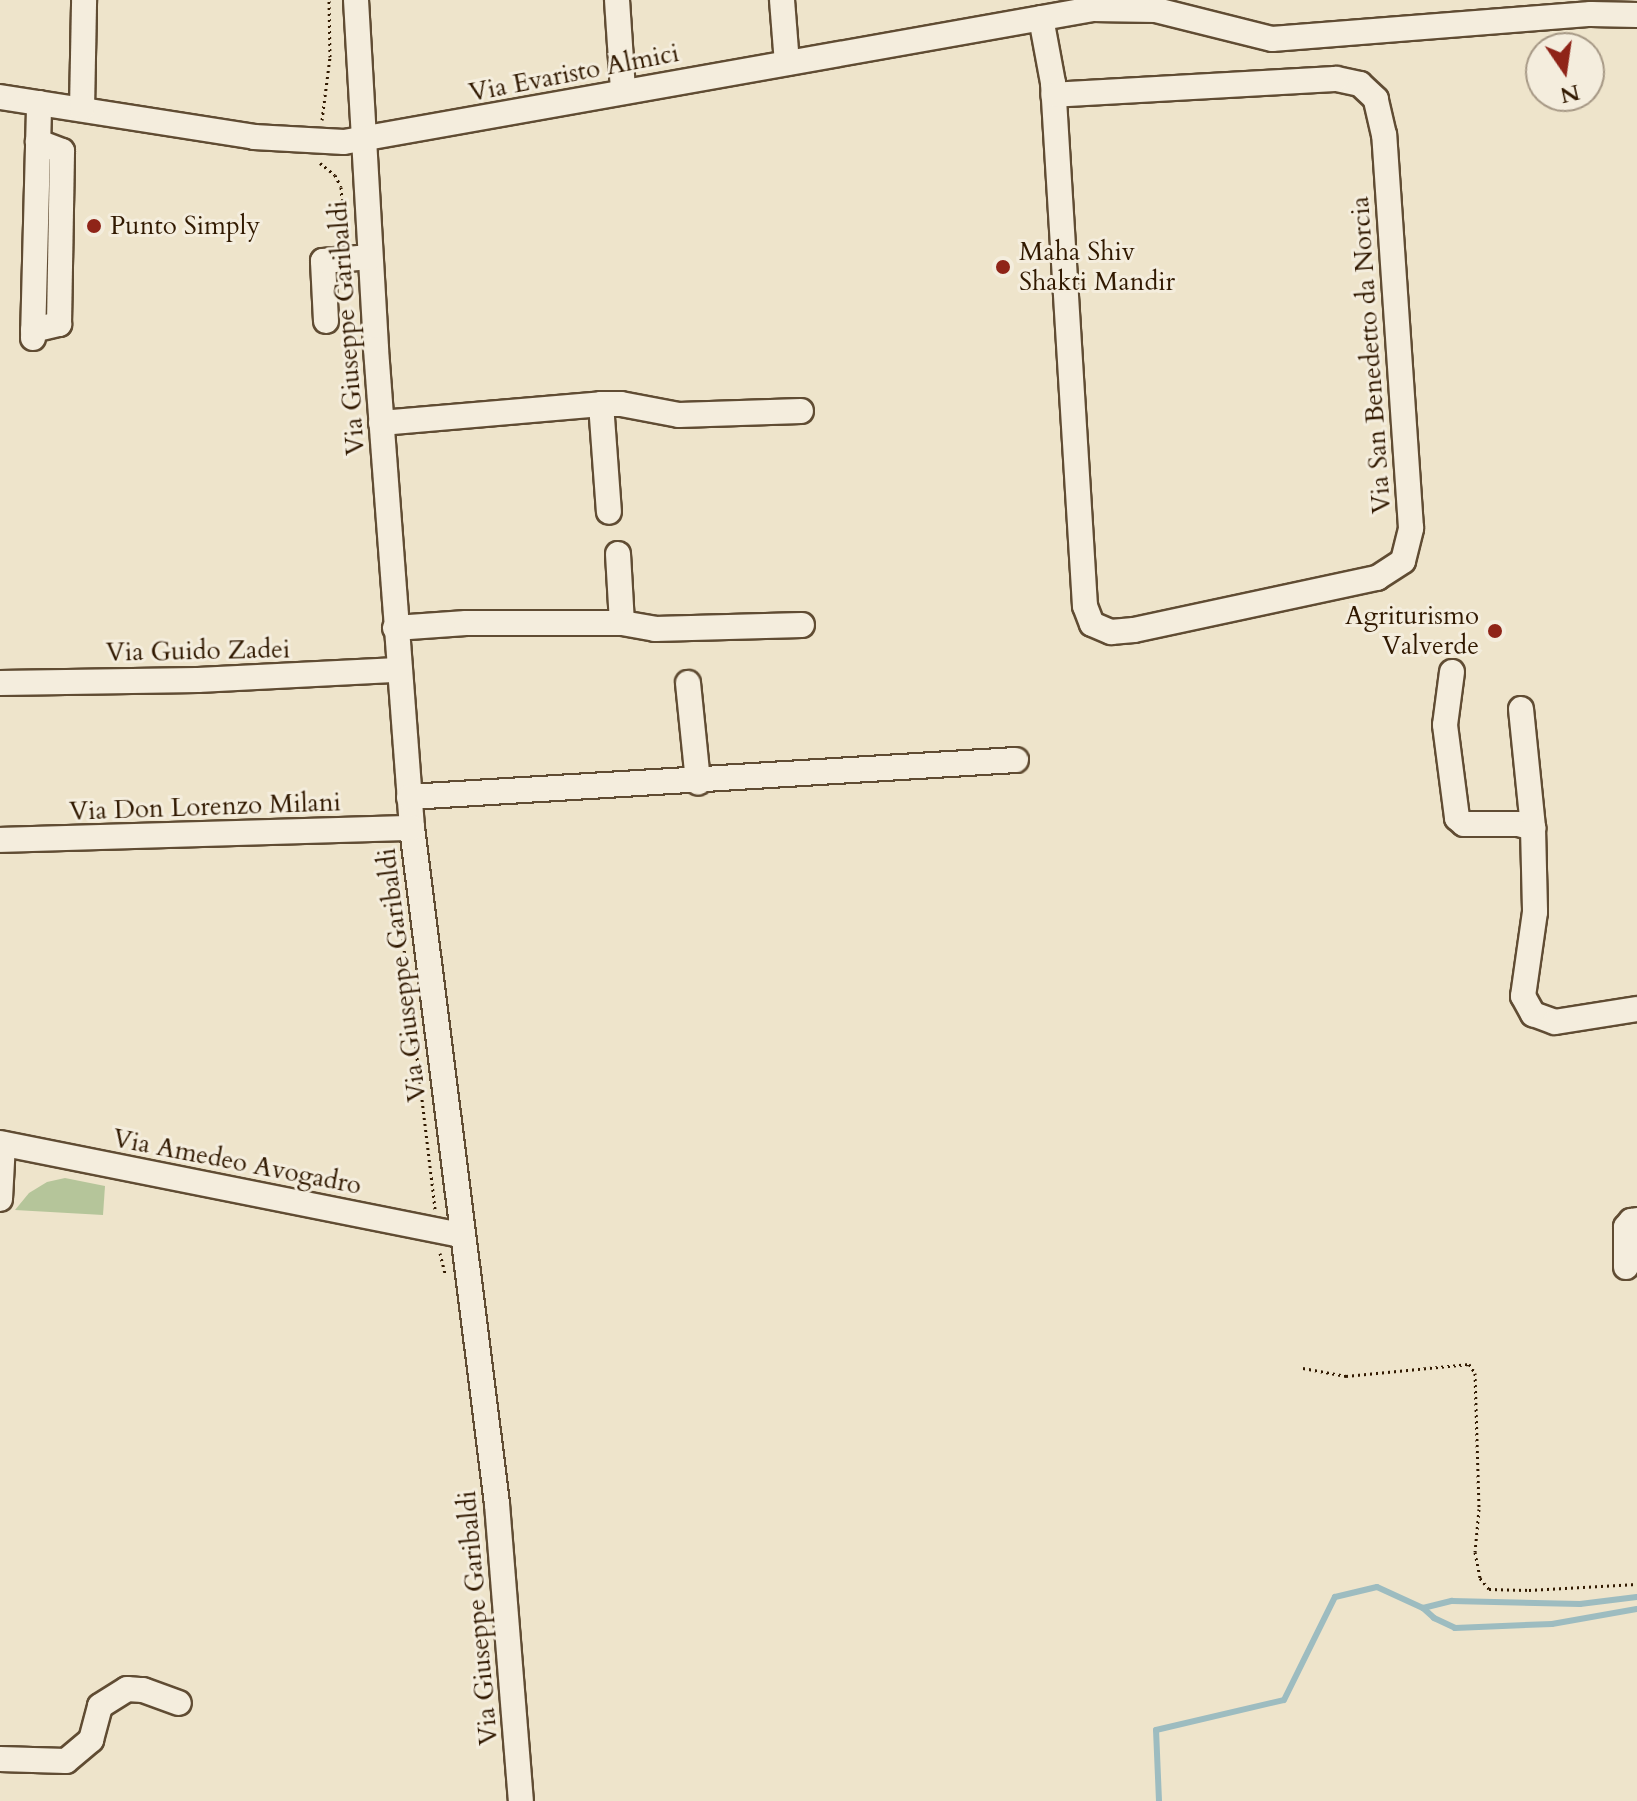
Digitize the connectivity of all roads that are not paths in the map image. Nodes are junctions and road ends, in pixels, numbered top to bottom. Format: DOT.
graph roads {
  1 [pos="84,0"];
  2 [pos="356,0"];
  3 [pos="617,0"];
  4 [pos="782,0"];
  5 [pos="1156,5"];
  6 [pos="1637,15"];
  7 [pos="1041,18"];
  8 [pos="787,63"];
  9 [pos="623,91"];
  10 [pos="1053,95"];
  11 [pos="0,97"];
  12 [pos="39,103"];
  13 [pos="82,109"];
  14 [pos="364,140"];
  15 [pos="370,257"];
  16 [pos="326,321"];
  17 [pos="33,334"];
  18 [pos="601,404"];
  19 [pos="801,411"];
  20 [pos="381,423"];
  21 [pos="609,512"];
  22 [pos="618,554"];
  23 [pos="622,623"];
  24 [pos="802,625"];
  25 [pos="395,628"];
  26 [pos="398,670"];
  27 [pos="1452,672"];
  28 [pos="0,683"];
  29 [pos="688,683"];
  30 [pos="1521,709"];
  31 [pos="1016,760"];
  32 [pos="698,782"];
  33 [pos="409,797"];
  34 [pos="412,828"];
  35 [pos="1533,828"];
  36 [pos="0,840"];
  37 [pos="1637,1009"];
  38 [pos="1,1144"];
  39 [pos="0,1199"];
  40 [pos="1637,1220"];
  41 [pos="462,1235"];
  42 [pos="1626,1267"];
  43 [pos="179,1703"];
  44 [pos="0,1759"];
  45 [pos="521,1801"];
  1 -- 13 [label="street"];
  2 -- 14 [label="street, Via Giuseppe Garibaldi"];
  3 -- 9 [label="street"];
  4 -- 8 [label="street"];
  5 -- 6 [label="street, Via Evaristo Almici"];
  5 -- 7 [label="street, Via Evaristo Almici"];
  7 -- 8 [label="street, Via Evaristo Almici"];
  7 -- 10 [label="street, Via San Benedetto da Norcia"];
  8 -- 9 [label="street, Via Evaristo Almici"];
  9 -- 14 [label="street, Via Evaristo Almici"];
  10 -- 10 [label="street, Via San Benedetto da Norcia"];
  11 -- 12 [label="street, Via Evaristo Almici"];
  12 -- 13 [label="street, Via Evaristo Almici"];
  12 -- 17 [label="street"];
  13 -- 14 [label="street, Via Evaristo Almici"];
  14 -- 15 [label="street, Via Giuseppe Garibaldi"];
  15 -- 16 [label="street"];
  15 -- 20 [label="street, Via Giuseppe Garibaldi"];
  18 -- 19 [label="street"];
  18 -- 20 [label="street"];
  18 -- 21 [label="street"];
  20 -- 25 [label="street, Via Giuseppe Garibaldi"];
  22 -- 23 [label="street"];
  23 -- 24 [label="street"];
  23 -- 25 [label="street"];
  25 -- 26 [label="street, Via Giuseppe Garibaldi"];
  26 -- 28 [label="street, Via Guido Zadei"];
  26 -- 33 [label="street, Via Giuseppe Garibaldi"];
  27 -- 35 [label="street"];
  29 -- 32 [label="street"];
  30 -- 35 [label="street"];
  31 -- 32 [label="street"];
  32 -- 33 [label="street"];
  33 -- 34 [label="street, Via Giuseppe Garibaldi"];
  34 -- 36 [label="street, Via Don Lorenzo Milani"];
  34 -- 41 [label="street, Via Giuseppe Garibaldi"];
  35 -- 37 [label="street"];
  38 -- 39 [label="street"];
  38 -- 41 [label="street, Via Amedeo Avogadro"];
  40 -- 42 [label="street"];
  41 -- 45 [label="street, Via Giuseppe Garibaldi"];
  43 -- 44 [label="street"];
}
